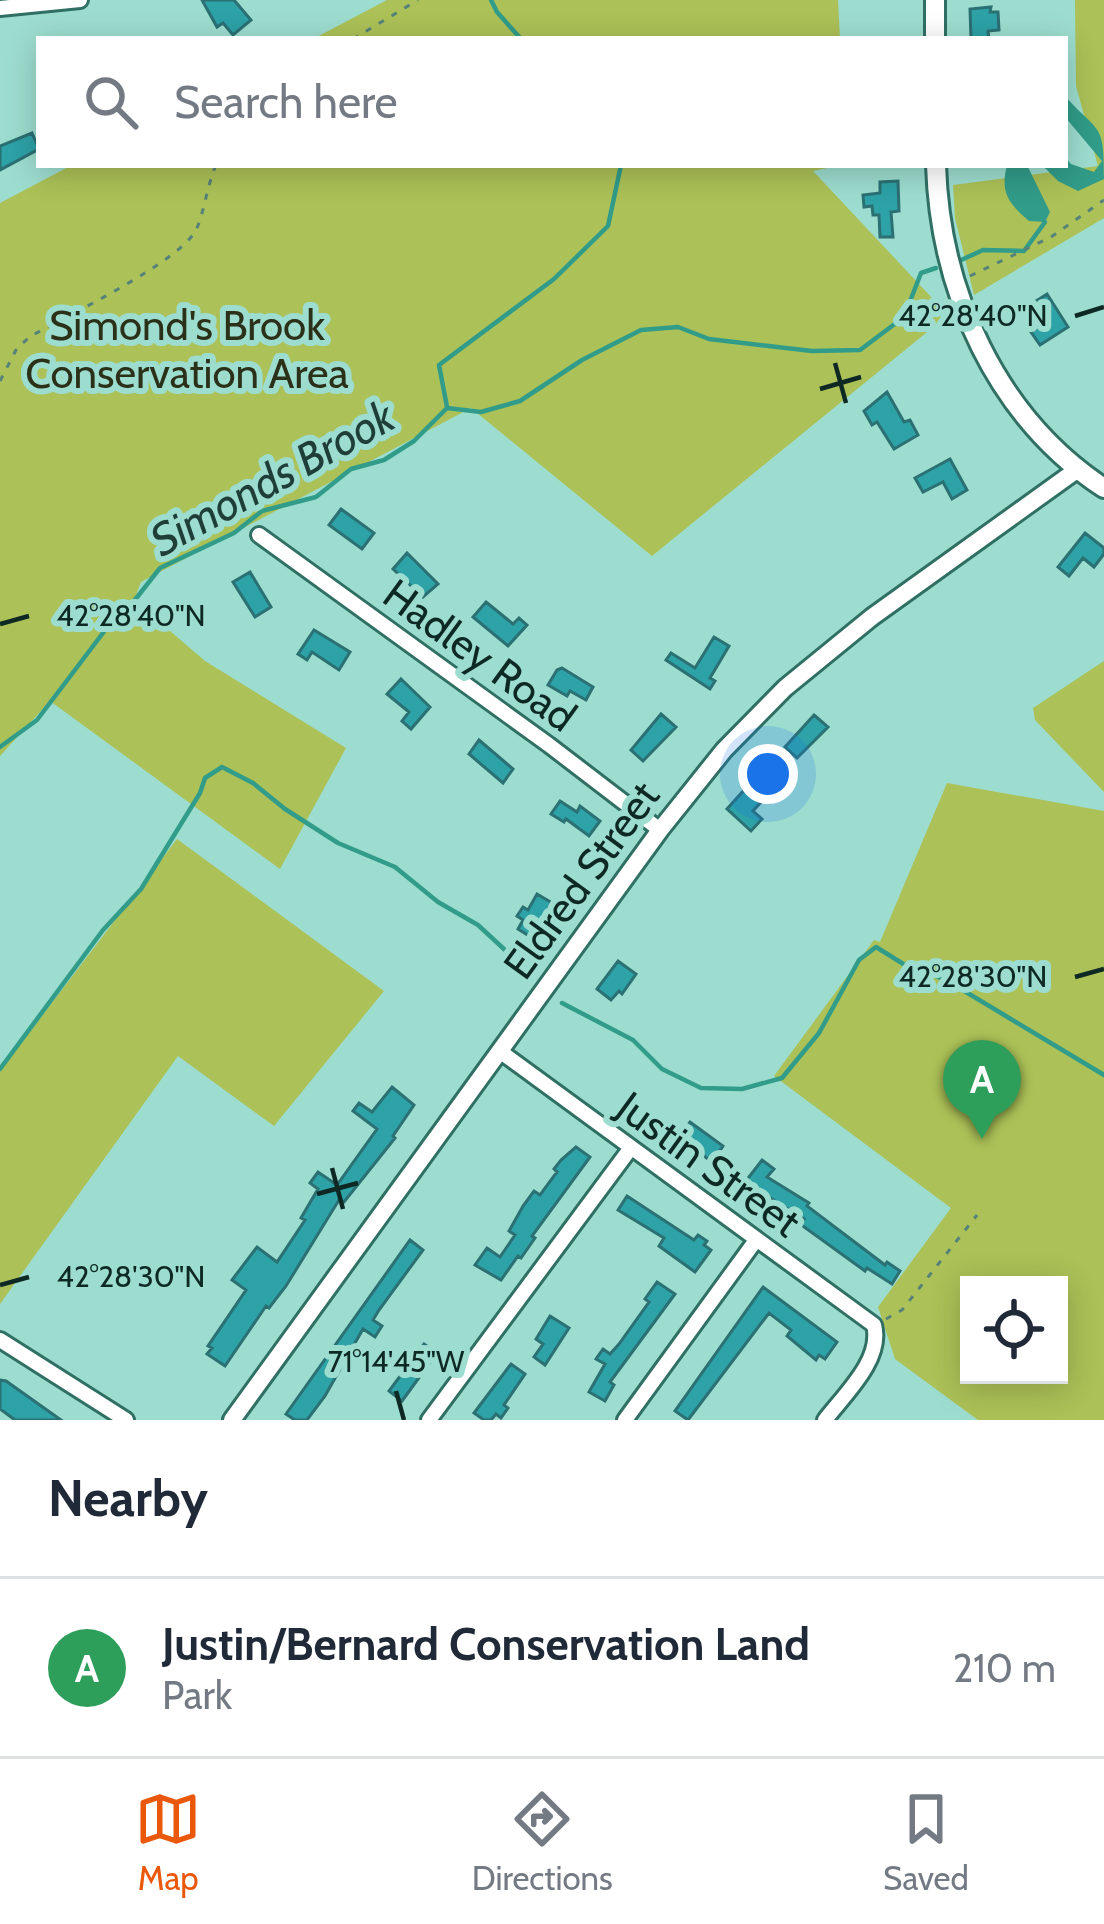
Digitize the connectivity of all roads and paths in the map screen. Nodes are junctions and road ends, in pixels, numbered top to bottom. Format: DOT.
graph roads {
  1 [pos="80,0"];
  2 [pos="418,0"];
  3 [pos="935,0"];
  4 [pos="0,8"];
  5 [pos="358,36"];
  6 [pos="935,36"];
  7 [pos="215,168"];
  8 [pos="936,168"];
  9 [pos="1104,200"];
  10 [pos="952,282"];
  11 [pos="0,382"];
  12 [pos="1078,469"];
  13 [pos="1104,488"];
  14 [pos="259,535"];
  15 [pos="660,830"];
  16 [pos="501,1052"];
  17 [pos="630,1149"];
  18 [pos="977,1215"];
  19 [pos="756,1240"];
  20 [pos="874,1328"];
  21 [pos="0,1340"];
  22 [pos="126,1420"];
  23 [pos="232,1420"];
  24 [pos="429,1420"];
  25 [pos="625,1420"];
  26 [pos="825,1420"];
  1 -- 4 [label="street"];
  2 -- 5 [label="path"];
  3 -- 6 [label="main road"];
  7 -- 11 [label="path"];
  8 -- 10 [label="main road"];
  9 -- 10 [label="path"];
  10 -- 12 [label="main road"];
  12 -- 13 [label="main road"];
  12 -- 15 [label="street, Eldred Street"];
  14 -- 15 [label="street, Hadley Road"];
  15 -- 16 [label="street, Eldred Street"];
  16 -- 17 [label="street, Justin Street"];
  16 -- 23 [label="street, Eldred Street"];
  17 -- 19 [label="street, Justin Street"];
  17 -- 24 [label="street"];
  18 -- 20 [label="path"];
  19 -- 20 [label="street, Justin Street"];
  19 -- 25 [label="street"];
  20 -- 26 [label="street"];
  21 -- 22 [label="street"];
}
